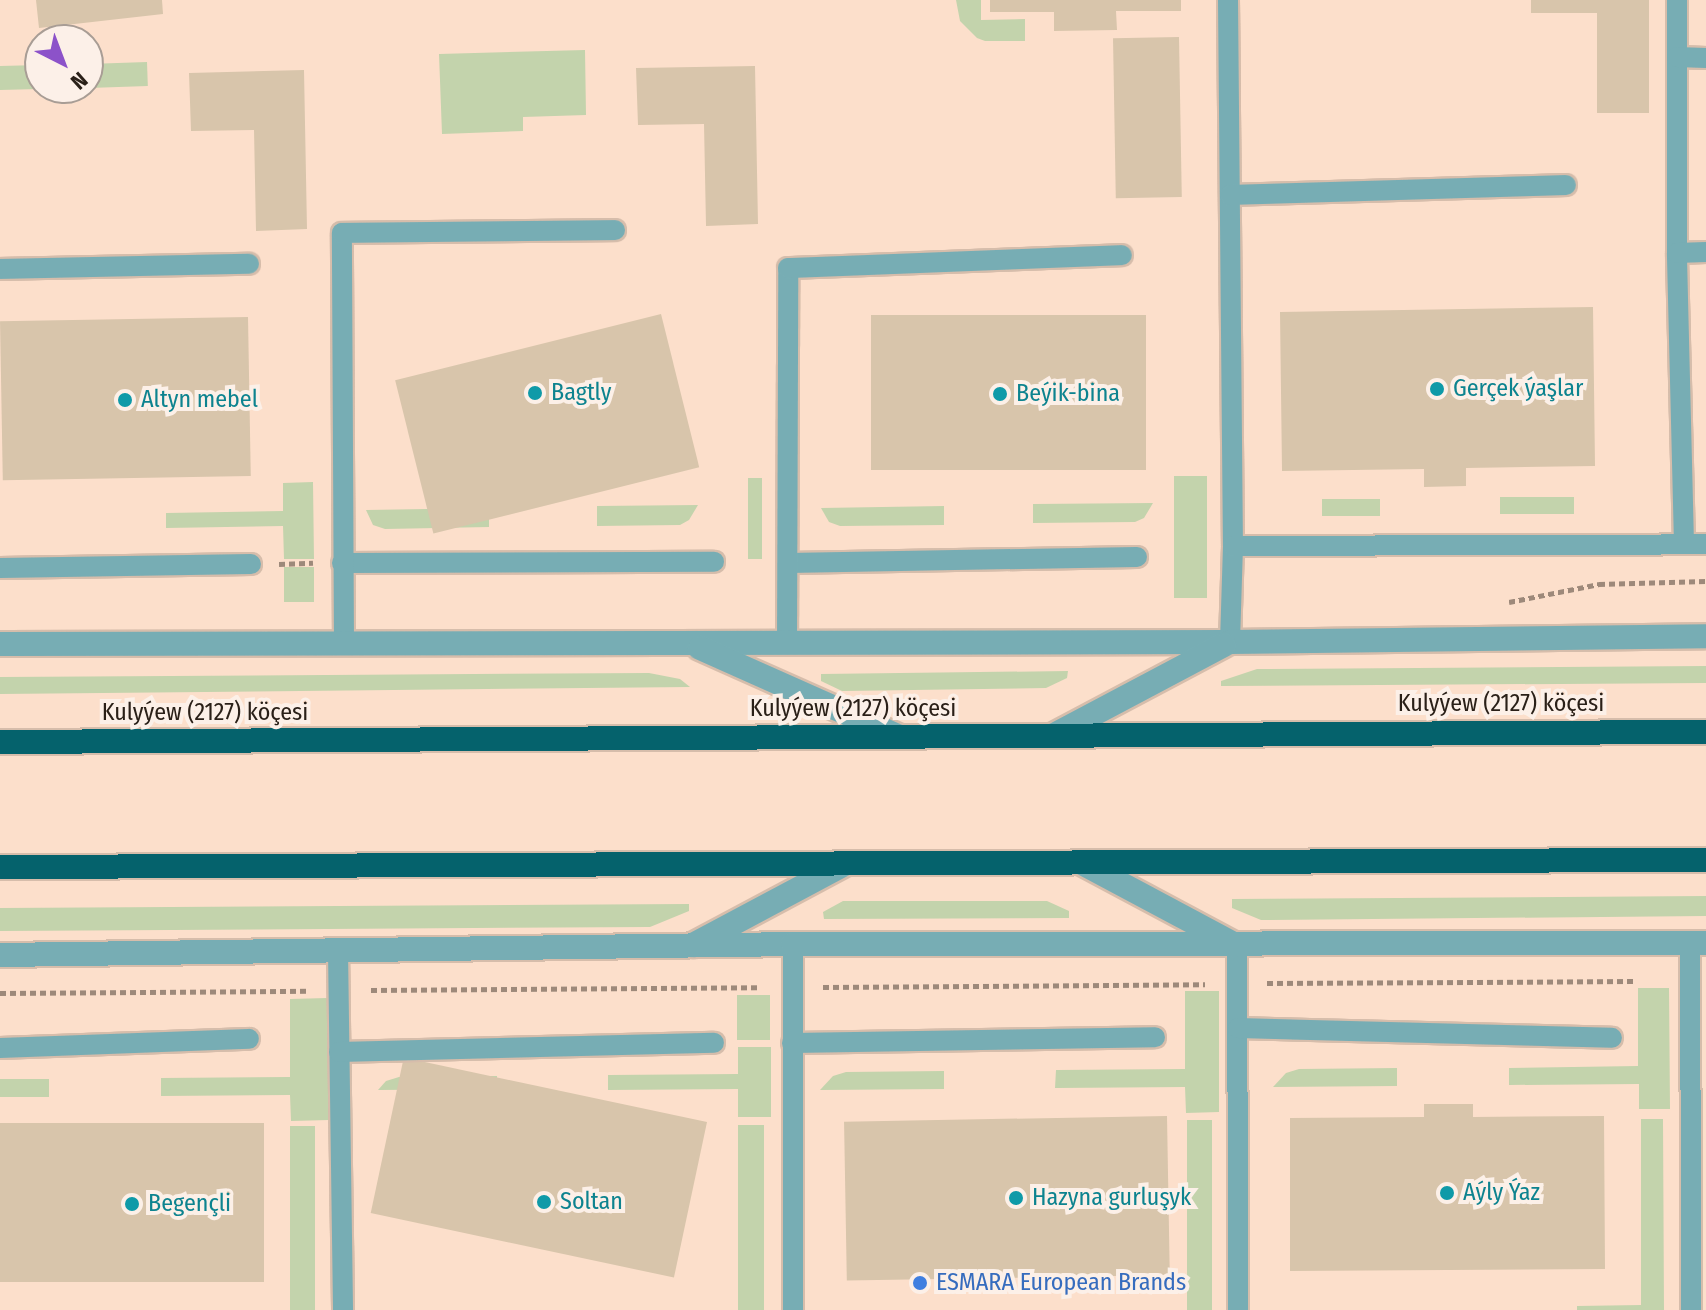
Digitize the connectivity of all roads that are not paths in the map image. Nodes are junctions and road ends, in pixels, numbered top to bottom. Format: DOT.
graph roads {
  1 [pos="1228,0"];
  2 [pos="1677,0"];
  3 [pos="1677,57"];
  4 [pos="1706,58"];
  5 [pos="1566,185"];
  6 [pos="1230,195"];
  7 [pos="615,230"];
  8 [pos="1706,252"];
  9 [pos="1677,253"];
  10 [pos="1122,255"];
  11 [pos="249,264"];
  12 [pos="0,269"];
  13 [pos="1684,544"];
  14 [pos="1706,544"];
  15 [pos="1233,546"];
  16 [pos="1137,557"];
  17 [pos="714,562"];
  18 [pos="342,563"];
  19 [pos="788,563"];
  20 [pos="251,564"];
  21 [pos="0,568"];
  22 [pos="1706,636"];
  23 [pos="787,642"];
  24 [pos="1230,642"];
  25 [pos="344,643"];
  26 [pos="0,644"];
  27 [pos="690,644"];
  28 [pos="1706,732"];
  29 [pos="1056,734"];
  30 [pos="895,735"];
  31 [pos="0,742"];
  32 [pos="1706,860"];
  33 [pos="1084,864"];
  34 [pos="841,866"];
  35 [pos="0,867"];
  36 [pos="1698,943"];
  37 [pos="793,944"];
  38 [pos="1237,945"];
  39 [pos="688,948"];
  40 [pos="338,950"];
  41 [pos="0,955"];
  42 [pos="1238,1028"];
  43 [pos="1155,1037"];
  44 [pos="1612,1038"];
  45 [pos="249,1039"];
  46 [pos="714,1043"];
  47 [pos="792,1043"];
  48 [pos="0,1048"];
  49 [pos="339,1052"];
  50 [pos="1698,1053"];
  51 [pos="343,1310"];
  52 [pos="793,1310"];
  53 [pos="1238,1310"];
  54 [pos="1691,1310"];
  1 -- 6 [label="lane"];
  2 -- 3 [label="lane"];
  3 -- 4 [label="lane"];
  3 -- 9 [label="lane"];
  5 -- 6 [label="lane"];
  6 -- 15 [label="lane"];
  7 -- 18 [label="lane"];
  8 -- 9 [label="lane"];
  9 -- 13 [label="lane"];
  10 -- 19 [label="lane"];
  11 -- 12 [label="lane"];
  13 -- 14 [label="lane"];
  13 -- 15 [label="lane"];
  15 -- 24 [label="lane"];
  16 -- 19 [label="lane"];
  17 -- 18 [label="lane"];
  18 -- 25 [label="lane"];
  19 -- 23 [label="lane"];
  20 -- 21 [label="lane"];
  22 -- 24 [label="street"];
  23 -- 24 [label="street"];
  23 -- 27 [label="street"];
  24 -- 29 [label="street"];
  25 -- 26 [label="street"];
  25 -- 27 [label="street"];
  27 -- 30 [label="street"];
  28 -- 29 [label="highway, Kulyýew (2127) köçesi"];
  29 -- 30 [label="highway, Kulyýew (2127) köçesi"];
  30 -- 31 [label="highway, Kulyýew (2127) köçesi"];
  32 -- 33 [label="highway"];
  33 -- 34 [label="highway"];
  33 -- 38 [label="street"];
  34 -- 35 [label="highway"];
  34 -- 39 [label="street"];
  36 -- 38 [label="street"];
  36 -- 50 [label="lane"];
  37 -- 38 [label="street"];
  37 -- 39 [label="street"];
  37 -- 47 [label="lane"];
  38 -- 42 [label="lane"];
  39 -- 40 [label="street"];
  40 -- 41 [label="street"];
  40 -- 49 [label="lane"];
  42 -- 44 [label="lane"];
  42 -- 53 [label="lane"];
  43 -- 47 [label="lane"];
  45 -- 48 [label="lane"];
  46 -- 49 [label="lane"];
  47 -- 52 [label="lane"];
  49 -- 51 [label="lane"];
  50 -- 54 [label="lane"];
}
